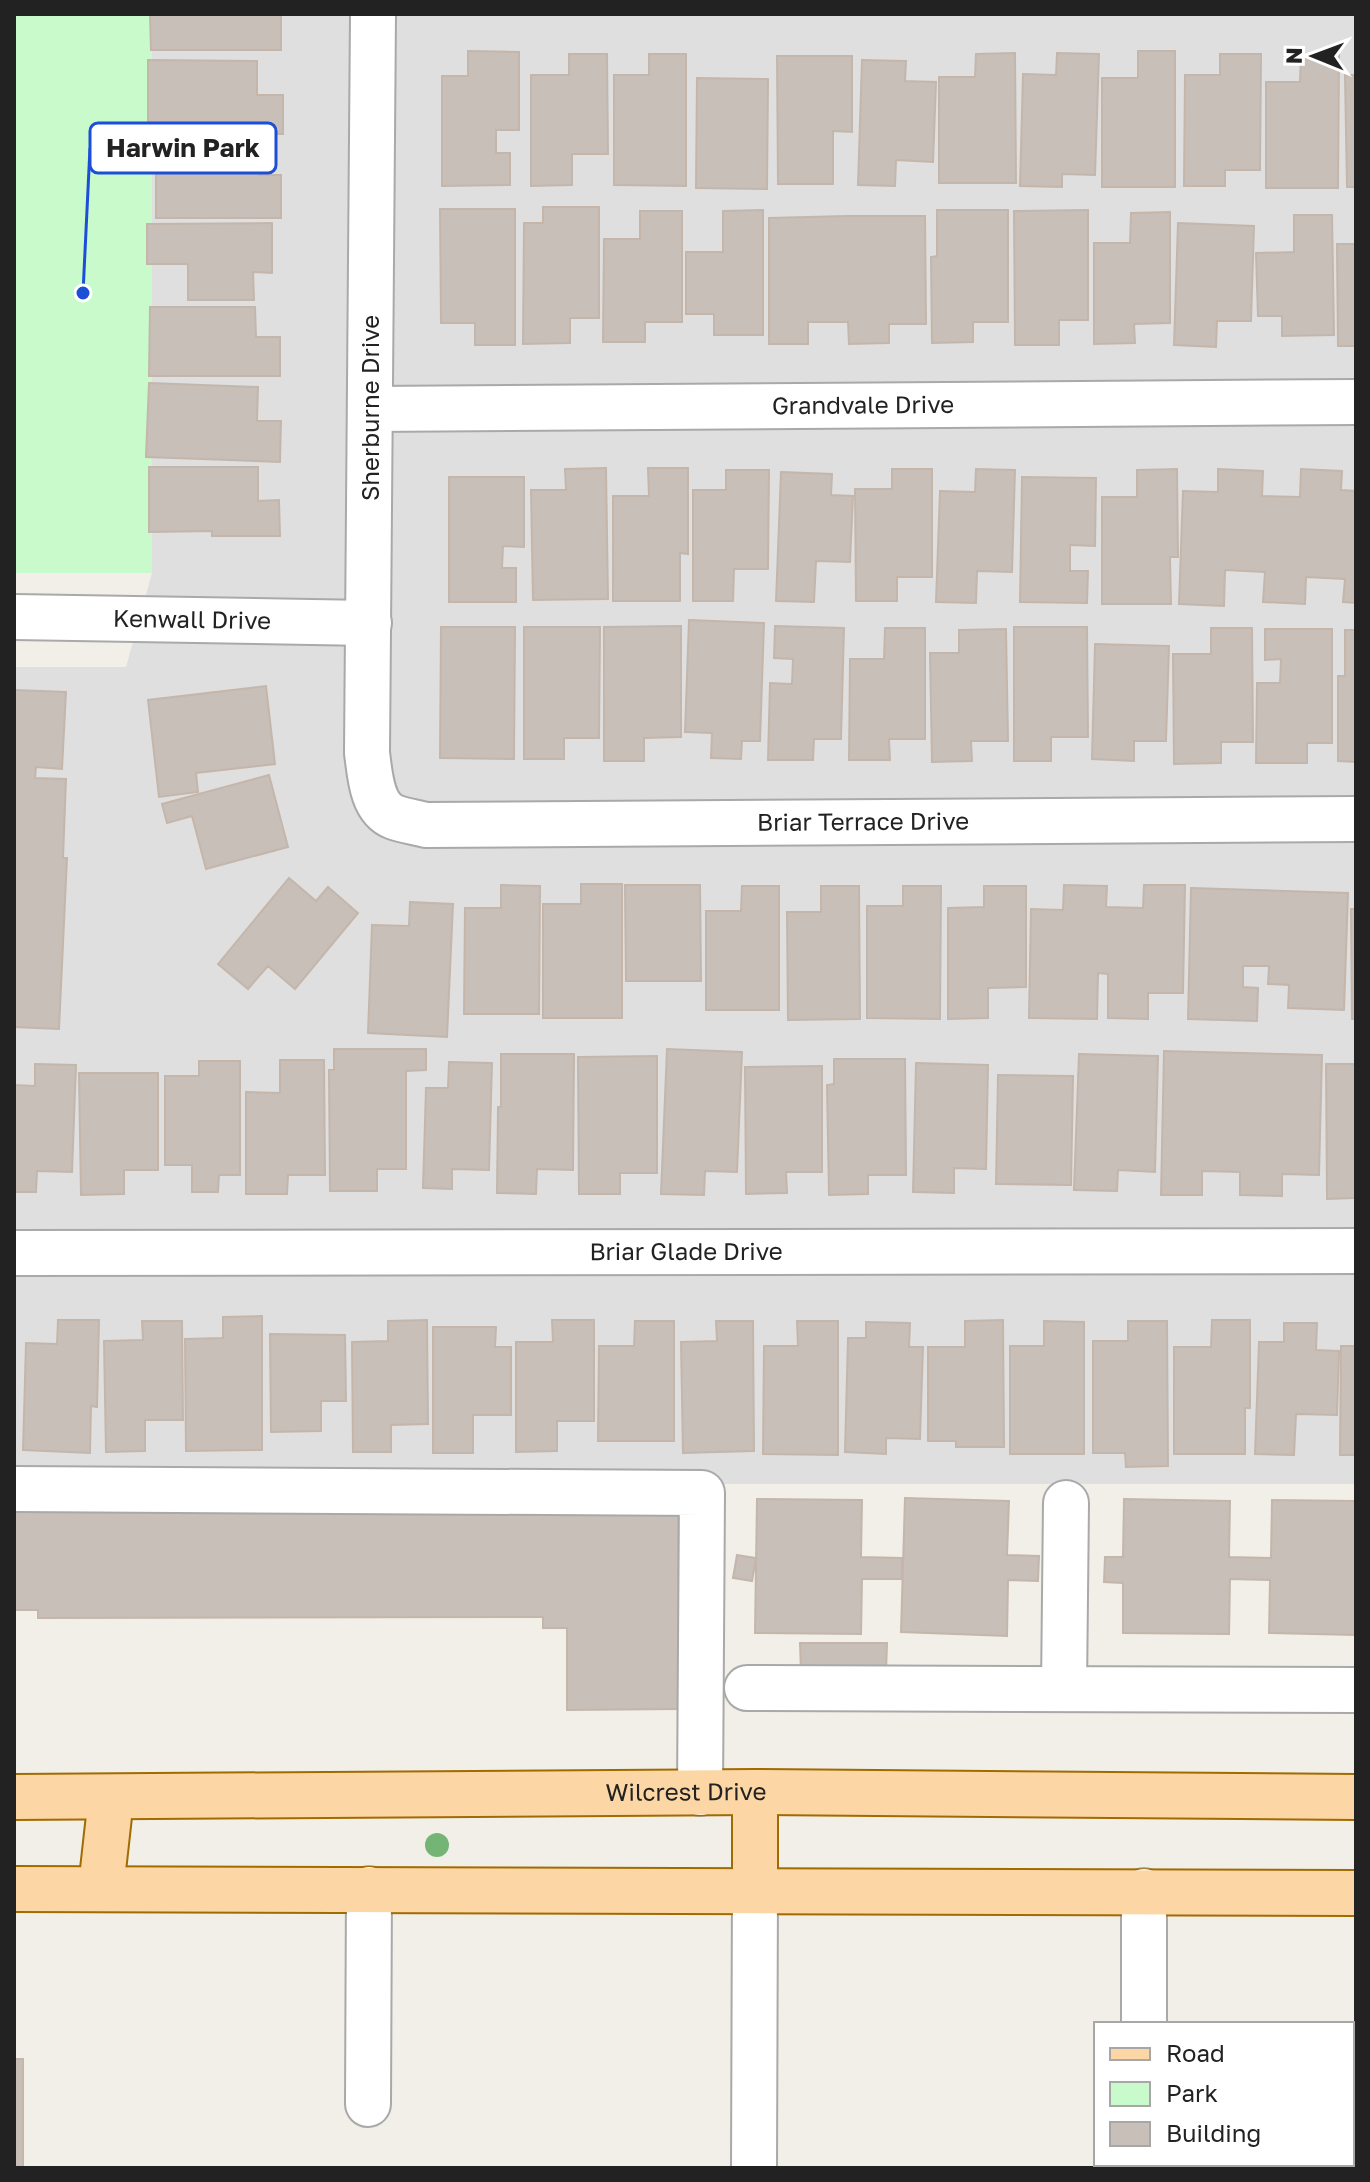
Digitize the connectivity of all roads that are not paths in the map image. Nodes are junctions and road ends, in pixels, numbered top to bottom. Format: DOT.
graph roads {
  1 [pos="373,14"];
  2 [pos="1356,402"];
  3 [pos="371,409"];
  4 [pos="14,617"];
  5 [pos="369,623"];
  6 [pos="377,801"];
  7 [pos="1356,819"];
  8 [pos="1356,1251"];
  9 [pos="14,1253"];
  10 [pos="14,1489"];
  11 [pos="1066,1503"];
  12 [pos="747,1688"];
  13 [pos="1064,1689"];
  14 [pos="1356,1690"];
  15 [pos="755,1792"];
  16 [pos="700,1793"];
  17 [pos="14,1797"];
  18 [pos="1356,1797"];
  19 [pos="111,1798"];
  20 [pos="101,1888"];
  21 [pos="14,1889"];
  22 [pos="369,1889"];
  23 [pos="755,1889"];
  24 [pos="1144,1891"];
  25 [pos="1356,1893"];
  26 [pos="1144,2022"];
  27 [pos="368,2104"];
  28 [pos="754,2168"];
  1 -- 3 [label="street, Sherburne Drive"];
  2 -- 3 [label="street, Grandvale Drive"];
  3 -- 5 [label="street, Sherburne Drive"];
  4 -- 5 [label="street, Kenwall Drive"];
  5 -- 6 [label="street, Sherburne Drive"];
  6 -- 7 [label="street, Briar Terrace Drive"];
  8 -- 9 [label="street, Briar Glade Drive"];
  10 -- 16 [label="street"];
  11 -- 13 [label="street"];
  12 -- 13 [label="street"];
  13 -- 14 [label="street"];
  15 -- 16 [label="main road, Wilcrest Drive"];
  15 -- 18 [label="main road, Wilcrest Drive"];
  15 -- 23 [label="main road"];
  16 -- 19 [label="main road, Wilcrest Drive"];
  17 -- 19 [label="main road, Wilcrest Drive"];
  19 -- 20 [label="main road"];
  20 -- 21 [label="main road"];
  20 -- 22 [label="main road"];
  22 -- 23 [label="main road"];
  22 -- 27 [label="street"];
  23 -- 24 [label="main road"];
  23 -- 28 [label="street"];
  24 -- 25 [label="main road"];
  24 -- 26 [label="street"];
}
